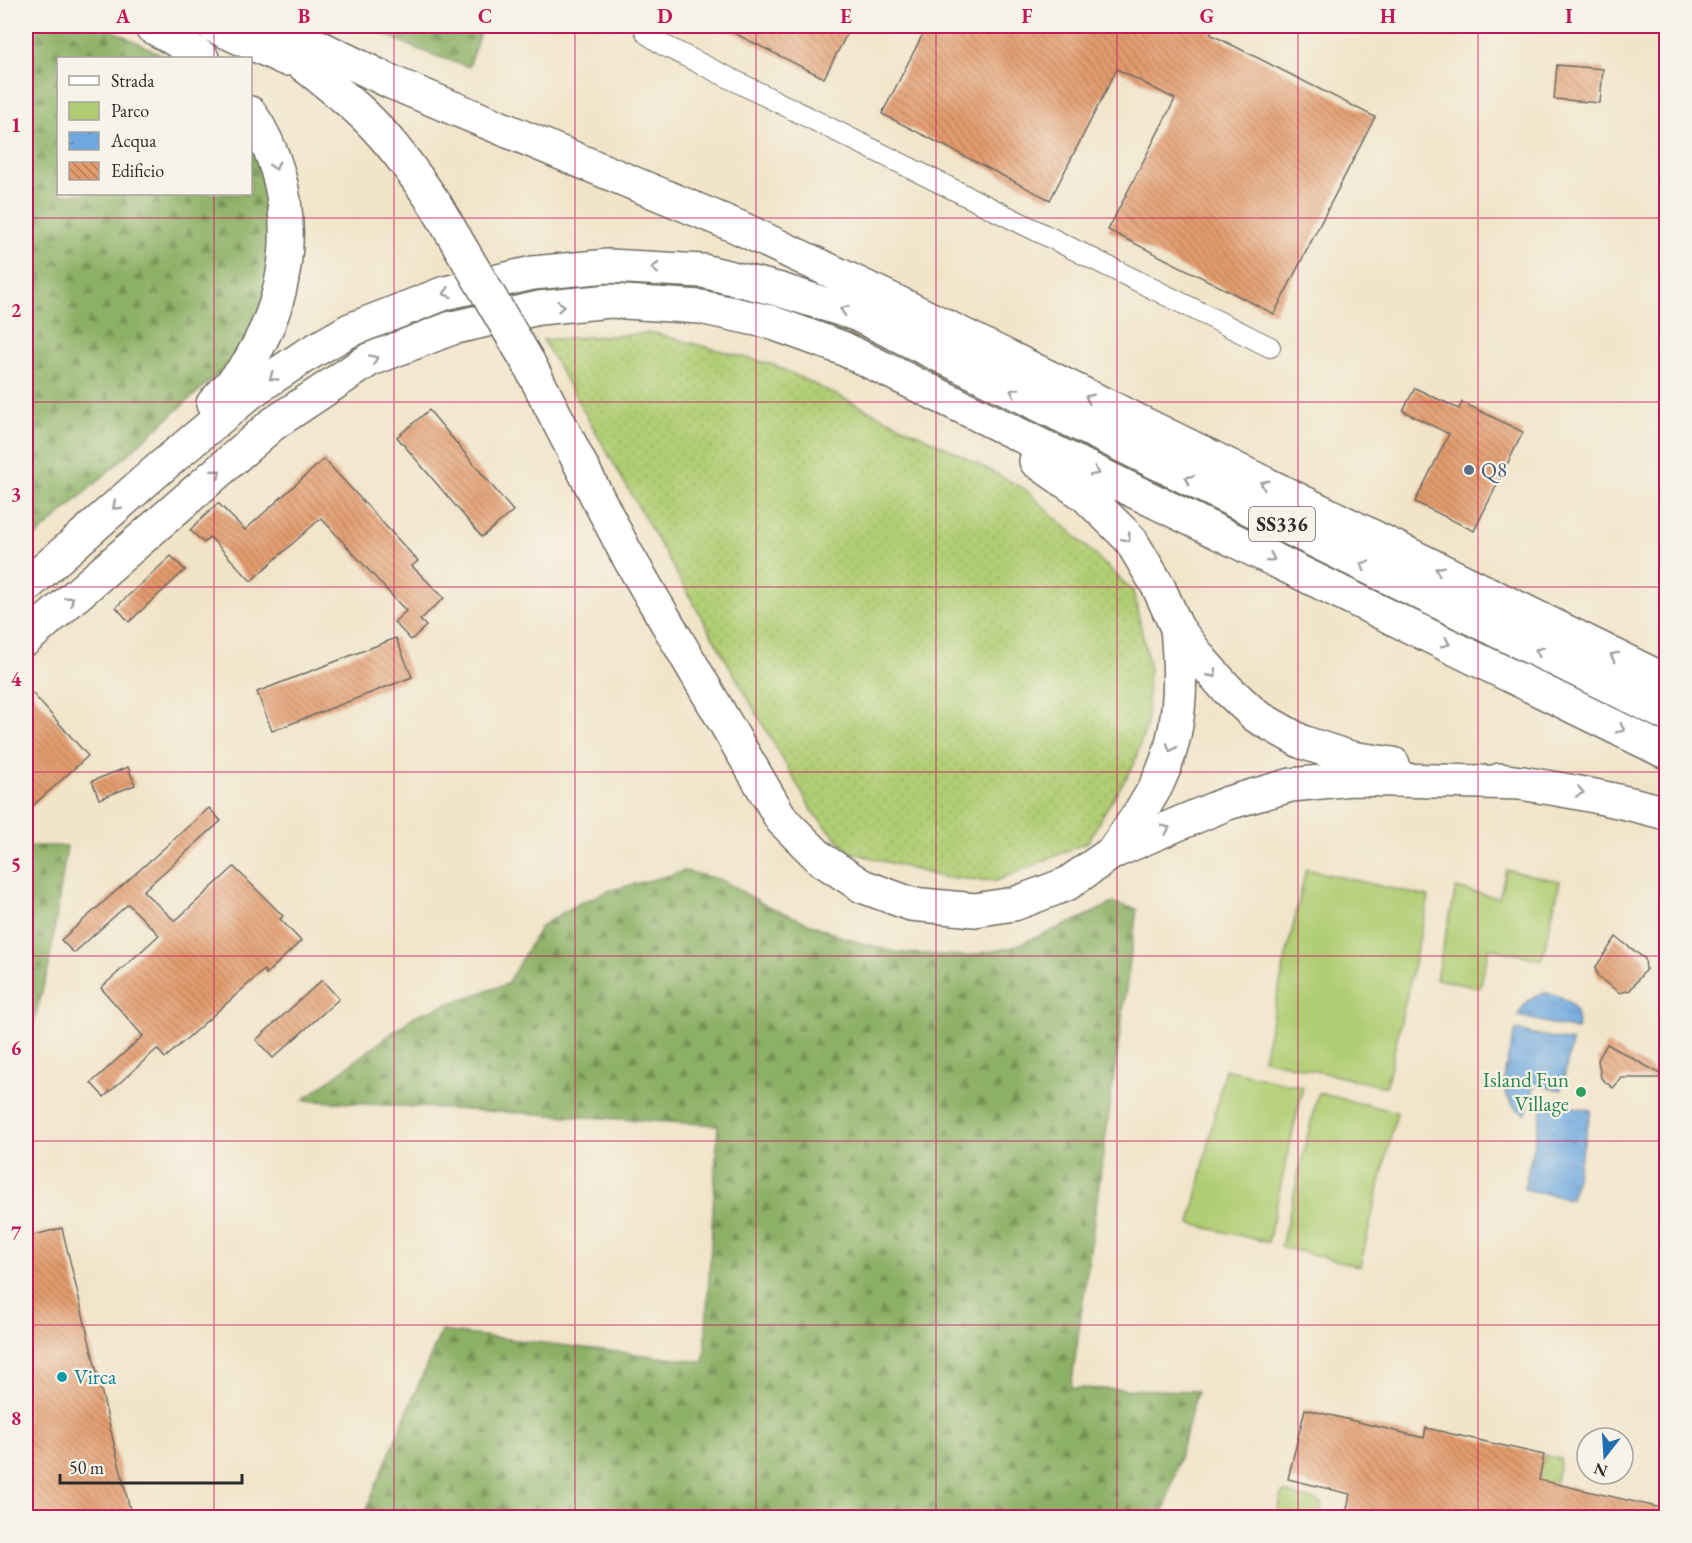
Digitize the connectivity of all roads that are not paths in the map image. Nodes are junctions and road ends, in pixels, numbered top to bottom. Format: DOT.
graph roads {
  1 [pos="151,26"];
  2 [pos="214,26"];
  3 [pos="254,26"];
  4 [pos="276,26"];
  5 [pos="643,26"];
  6 [pos="201,57"];
  7 [pos="312,72"];
  8 [pos="252,116"];
  9 [pos="1270,347"];
  10 [pos="949,400"];
  11 [pos="160,468"];
  12 [pos="26,586"];
  13 [pos="1177,628"];
  14 [pos="26,639"];
  15 [pos="1666,681"];
  16 [pos="1666,714"];
  17 [pos="1666,752"];
  18 [pos="1523,783"];
  19 [pos="1666,813"];
  20 [pos="1113,852"];
  1 -- 6 [label="highway"];
  2 -- 7 [label="highway"];
  3 -- 7 [label="highway"];
  15 -- 4 [label="highway, one-way"];
  5 -- 9 [label="street"];
  7 -- 20 [label="highway, bridge"];
  8 -- 11 [label="highway, one-way"];
  10 -- 13 [label="highway, one-way"];
  14 -- 10 [label="highway, one-way"];
  10 -- 17 [label="highway, SS336, one-way"];
  11 -- 12 [label="highway, one-way"];
  16 -- 11 [label="highway, SS336, one-way"];
  13 -- 18 [label="highway, one-way"];
  13 -- 20 [label="highway, one-way"];
  18 -- 19 [label="highway, one-way"];
  20 -- 18 [label="highway, one-way"];
}
